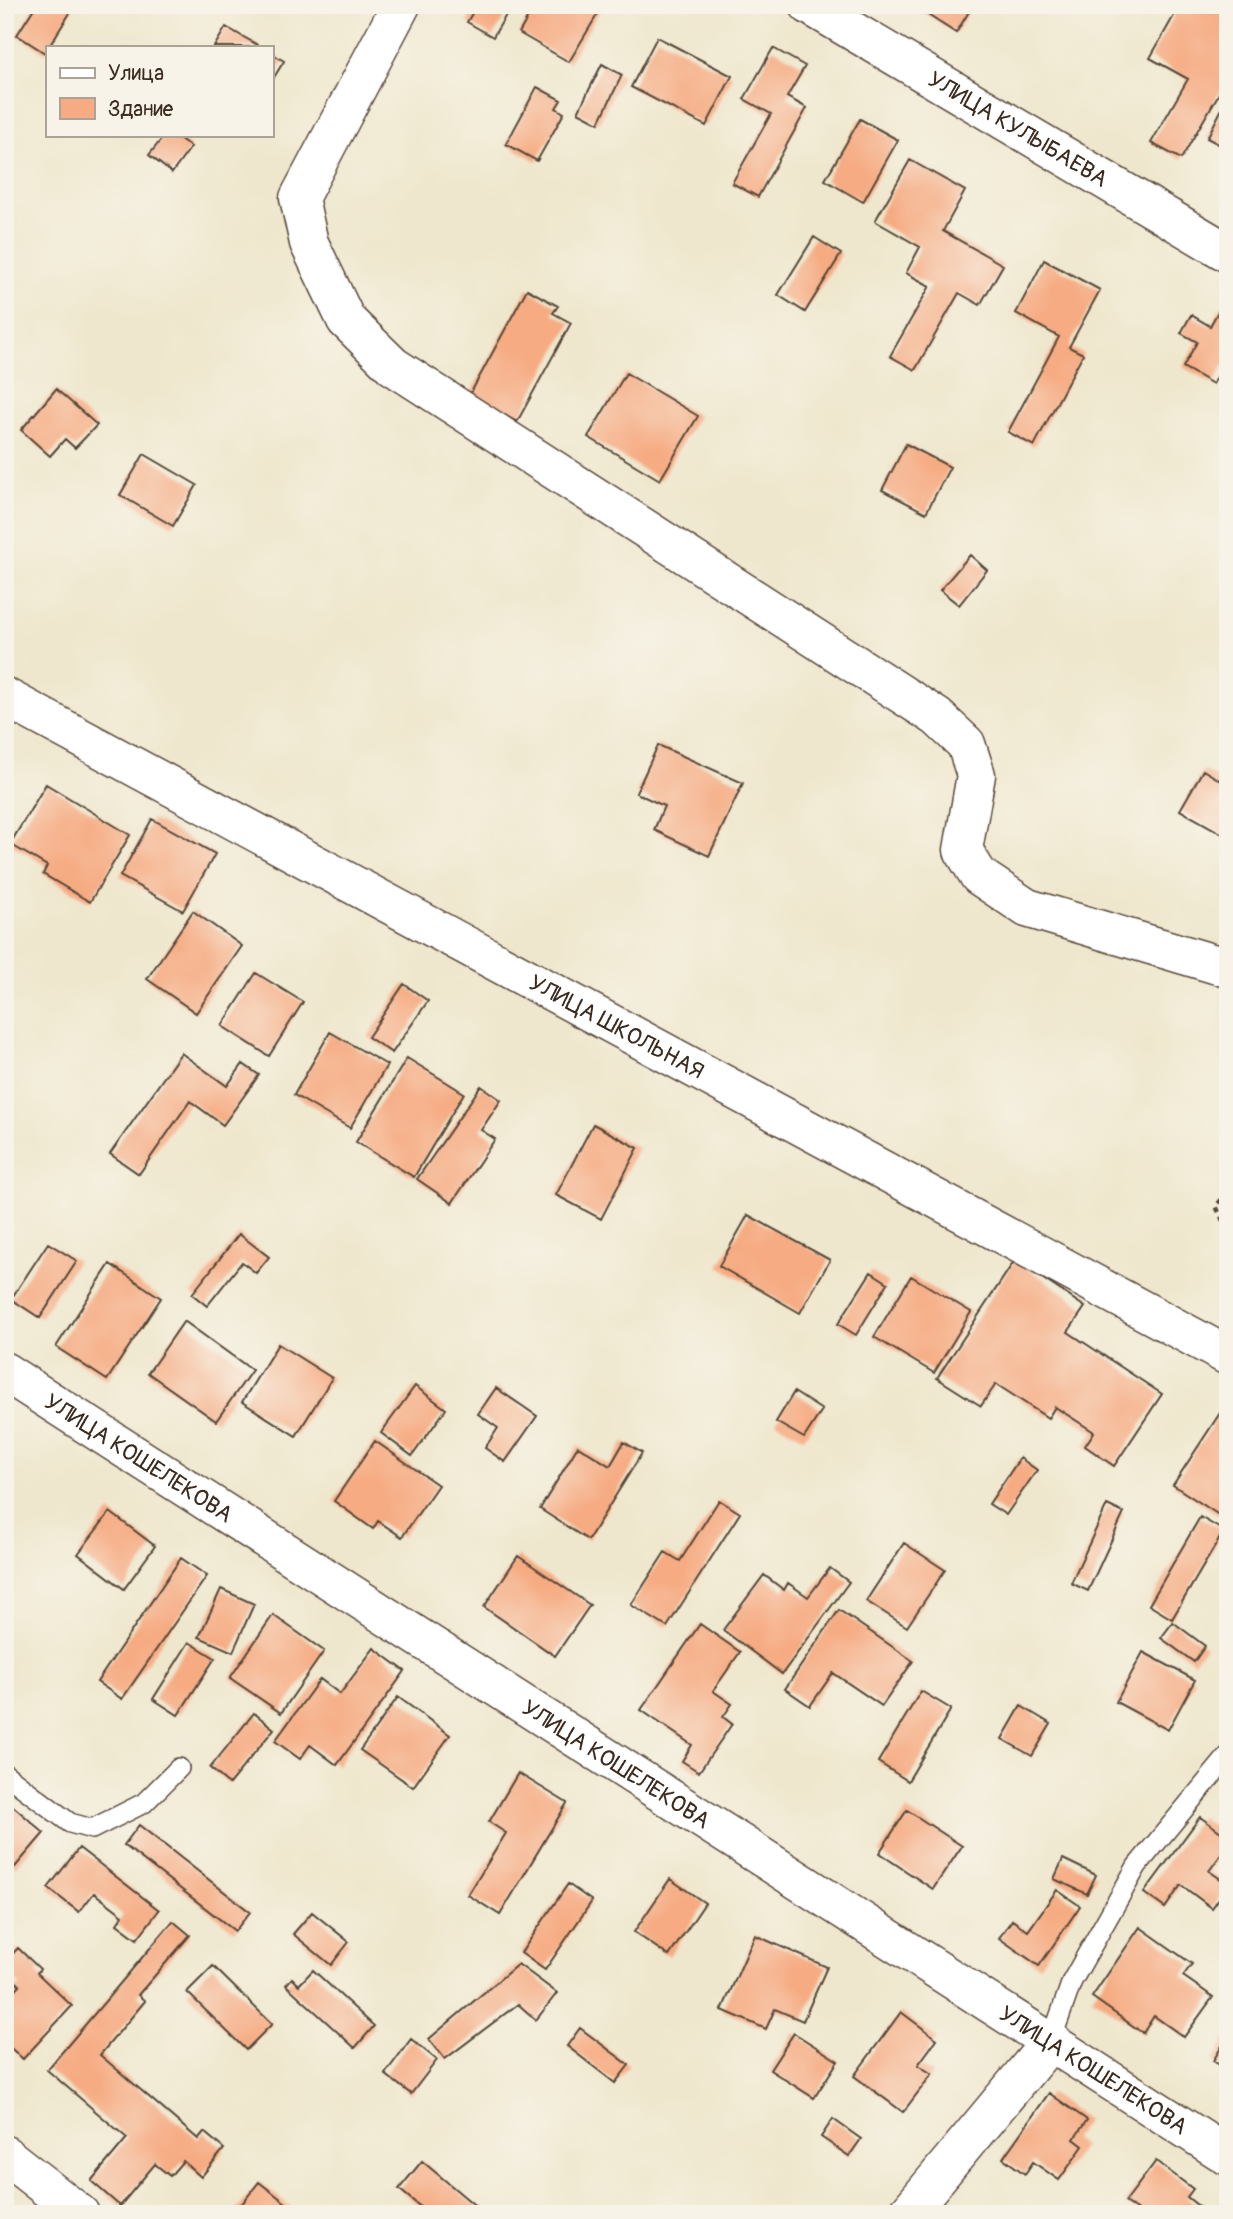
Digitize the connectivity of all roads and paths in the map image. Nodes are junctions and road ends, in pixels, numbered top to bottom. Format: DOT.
graph roads {
  1 [pos="401,5"];
  2 [pos="809,5"];
  3 [pos="1228,253"];
  4 [pos="5,697"];
  5 [pos="1228,968"];
  6 [pos="1228,1192"];
  7 [pos="1228,1231"];
  8 [pos="1228,1356"];
  9 [pos="5,1372"];
  10 [pos="1228,1756"];
  11 [pos="179,1768"];
  12 [pos="5,1774"];
  13 [pos="1051,2041"];
  14 [pos="5,2155"];
  15 [pos="1228,2156"];
  16 [pos="80,2214"];
  17 [pos="907,2214"];
  1 -- 5 [label="street"];
  2 -- 3 [label="street, УЛИЦА КУЛЫБАЕВА"];
  4 -- 8 [label="street, УЛИЦА ШКОЛЬНАЯ"];
  6 -- 7 [label="path"];
  9 -- 13 [label="street, УЛИЦА КОШЕЛЕКОВА"];
  10 -- 13 [label="lane"];
  11 -- 12 [label="lane"];
  13 -- 15 [label="street, УЛИЦА КОШЕЛЕКОВА"];
  13 -- 17 [label="street"];
  14 -- 16 [label="street"];
}
